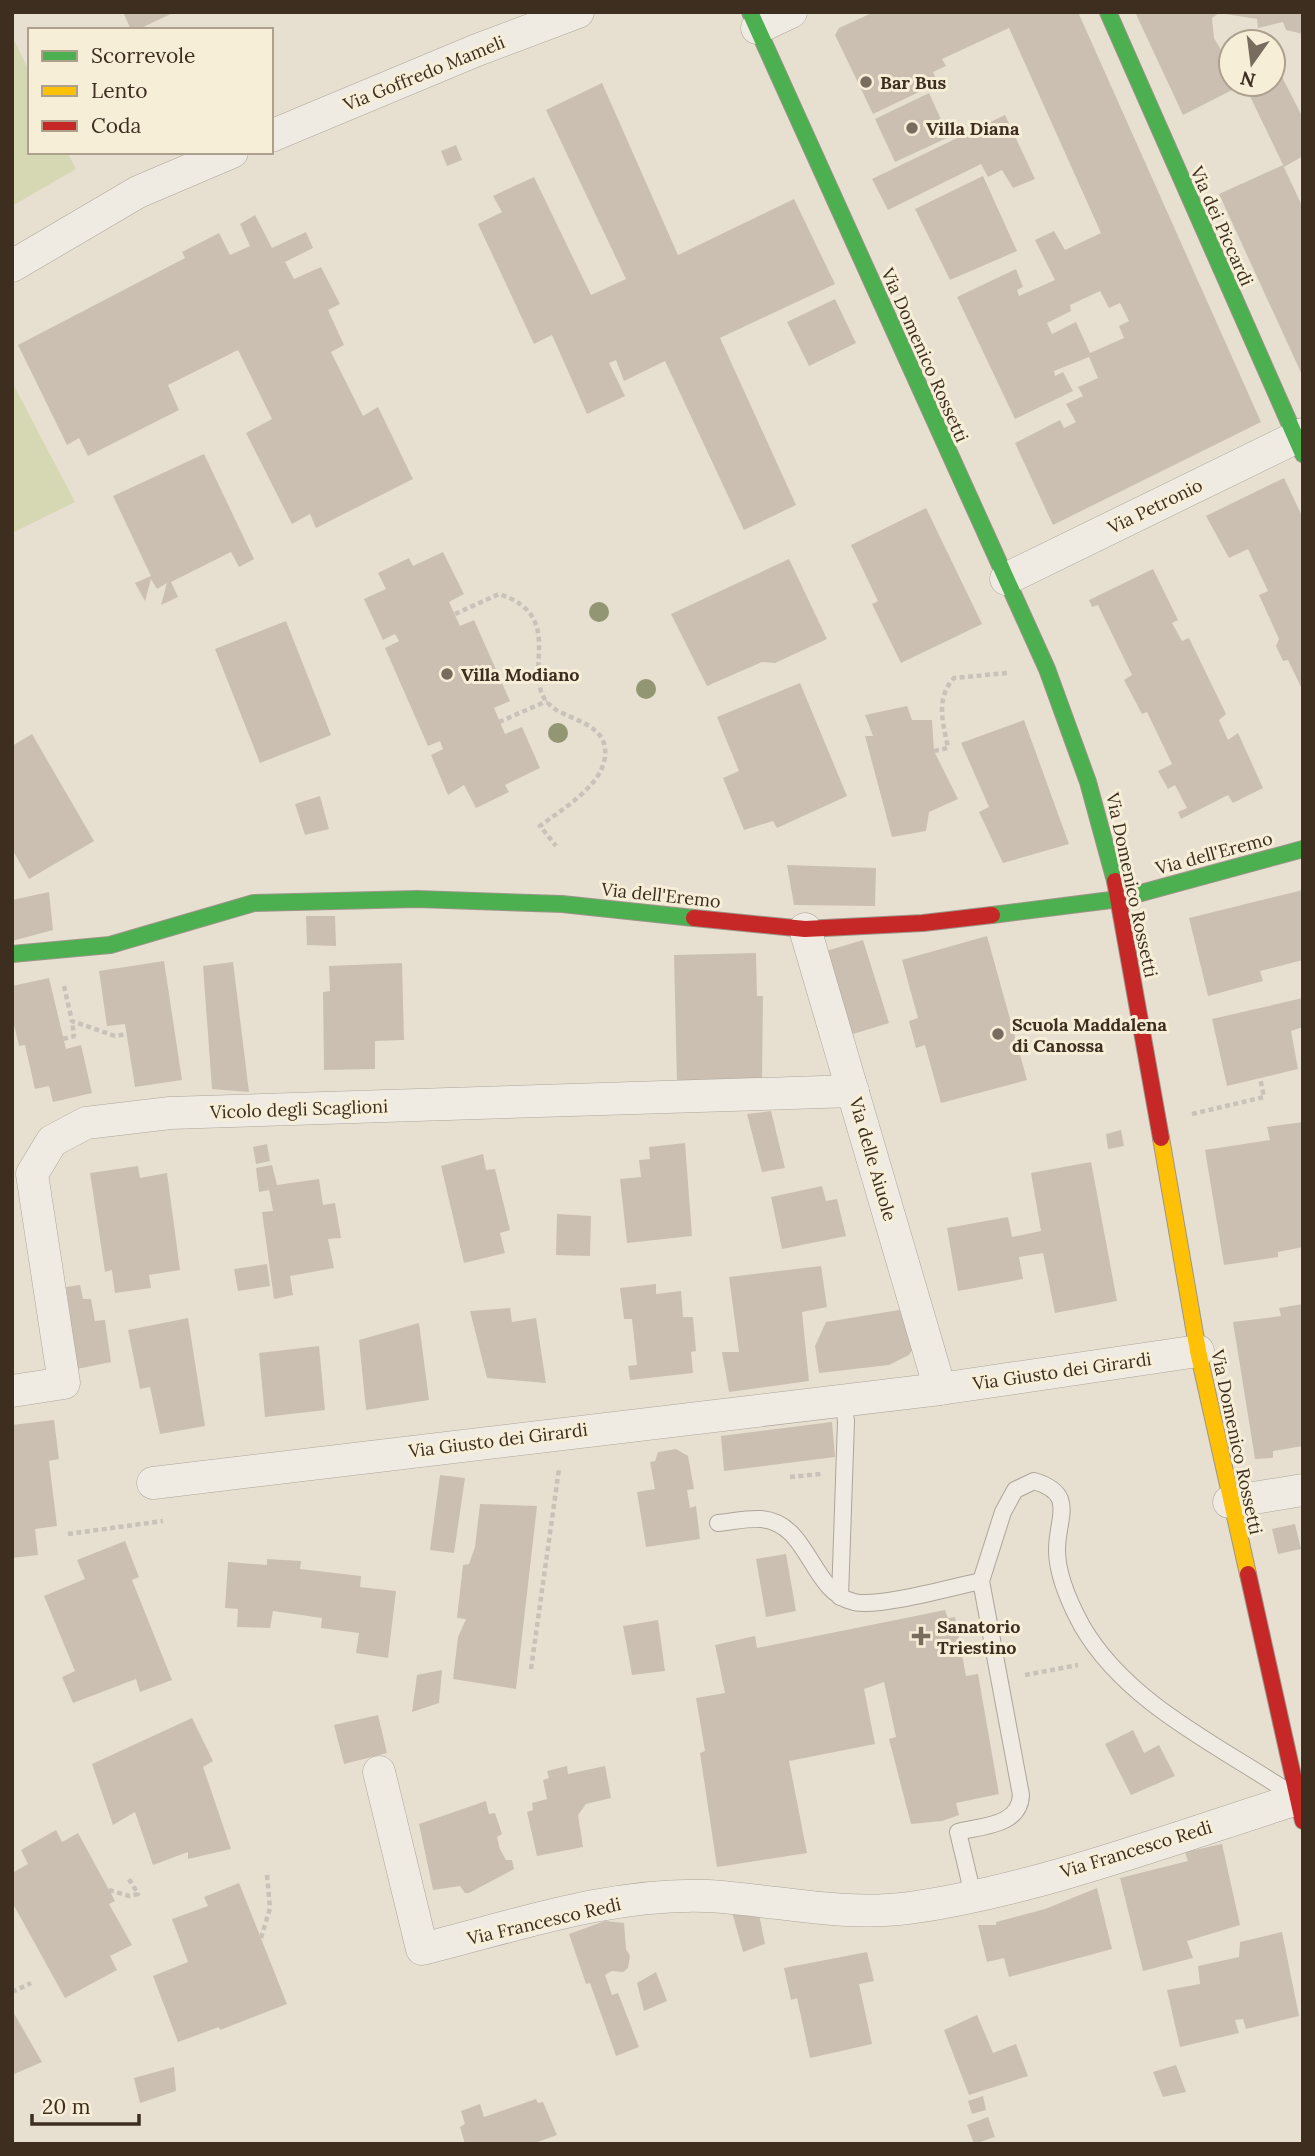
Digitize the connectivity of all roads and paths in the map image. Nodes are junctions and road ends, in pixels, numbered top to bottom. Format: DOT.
graph roads {
  1 [pos="578,12"];
  2 [pos="791,12"];
  3 [pos="1108,12"];
  4 [pos="753,20"];
  5 [pos="273,135"];
  6 [pos="227,154"];
  7 [pos="12,266"];
  8 [pos="1300,442"];
  9 [pos="1006,579"];
  10 [pos="455,614"];
  11 [pos="1047,669"];
  12 [pos="547,701"];
  13 [pos="499,722"];
  14 [pos="934,751"];
  15 [pos="556,846"];
  16 [pos="1303,849"];
  17 [pos="1119,899"];
  18 [pos="805,929"];
  19 [pos="12,954"];
  20 [pos="63,982"];
  21 [pos="72,1021"];
  22 [pos="127,1034"];
  23 [pos="63,1039"];
  24 [pos="1260,1078"];
  25 [pos="853,1091"];
  26 [pos="1191,1114"];
  27 [pos="1198,1352"];
  28 [pos="940,1389"];
  29 [pos="12,1391"];
  30 [pos="844,1399"];
  31 [pos="559,1468"];
  32 [pos="153,1483"];
  33 [pos="1303,1490"];
  34 [pos="1229,1503"];
  35 [pos="163,1521"];
  36 [pos="718,1524"];
  37 [pos="68,1534"];
  38 [pos="981,1581"];
  39 [pos="840,1597"];
  40 [pos="1104,1660"];
  41 [pos="531,1669"];
  42 [pos="999,1681"];
  43 [pos="379,1772"];
  44 [pos="1300,1810"];
  45 [pos="267,1875"];
  46 [pos="129,1879"];
  47 [pos="109,1889"];
  48 [pos="973,1895"];
  49 [pos="261,1938"];
  50 [pos="31,1983"];
  51 [pos="12,1992"];
  1 -- 5 [label="street, Via Goffredo Mameli"];
  2 -- 4 [label="street"];
  3 -- 8 [label="main road, Via dei Piccardi"];
  4 -- 9 [label="main road, Via Domenico Rossetti"];
  6 -- 7 [label="street"];
  8 -- 9 [label="street, Via Petronio"];
  9 -- 11 [label="main road, Via Domenico Rossetti"];
  10 -- 12 [label="path"];
  11 -- 14 [label="path"];
  11 -- 17 [label="main road, Via Domenico Rossetti"];
  12 -- 13 [label="path"];
  12 -- 15 [label="path"];
  16 -- 17 [label="main road, Via dell'Eremo"];
  17 -- 18 [label="main road, Via dell'Eremo"];
  17 -- 27 [label="main road, Via Domenico Rossetti"];
  18 -- 19 [label="main road, Via dell'Eremo"];
  18 -- 25 [label="street, Via delle Aiuole"];
  20 -- 21 [label="path"];
  21 -- 22 [label="path"];
  21 -- 23 [label="path"];
  24 -- 26 [label="path"];
  25 -- 28 [label="street, Via delle Aiuole"];
  25 -- 29 [label="street, Vicolo degli Scaglioni"];
  27 -- 28 [label="street, Via Giusto dei Girardi"];
  27 -- 34 [label="main road, Via Domenico Rossetti"];
  28 -- 30 [label="street, Via Giusto dei Girardi"];
  30 -- 32 [label="street, Via Giusto dei Girardi"];
  30 -- 39 [label="lane"];
  31 -- 41 [label="path"];
  33 -- 34 [label="street"];
  34 -- 44 [label="main road, Via Domenico Rossetti"];
  35 -- 37 [label="path"];
  36 -- 39 [label="lane"];
  38 -- 39 [label="lane"];
  38 -- 40 [label="lane"];
  38 -- 42 [label="lane"];
  40 -- 42 [label="path"];
  40 -- 44 [label="lane"];
  42 -- 48 [label="lane"];
  43 -- 48 [label="street, Via Francesco Redi"];
  44 -- 48 [label="street, Via Francesco Redi"];
  45 -- 49 [label="path"];
  46 -- 47 [label="path"];
  50 -- 51 [label="path"];
}
